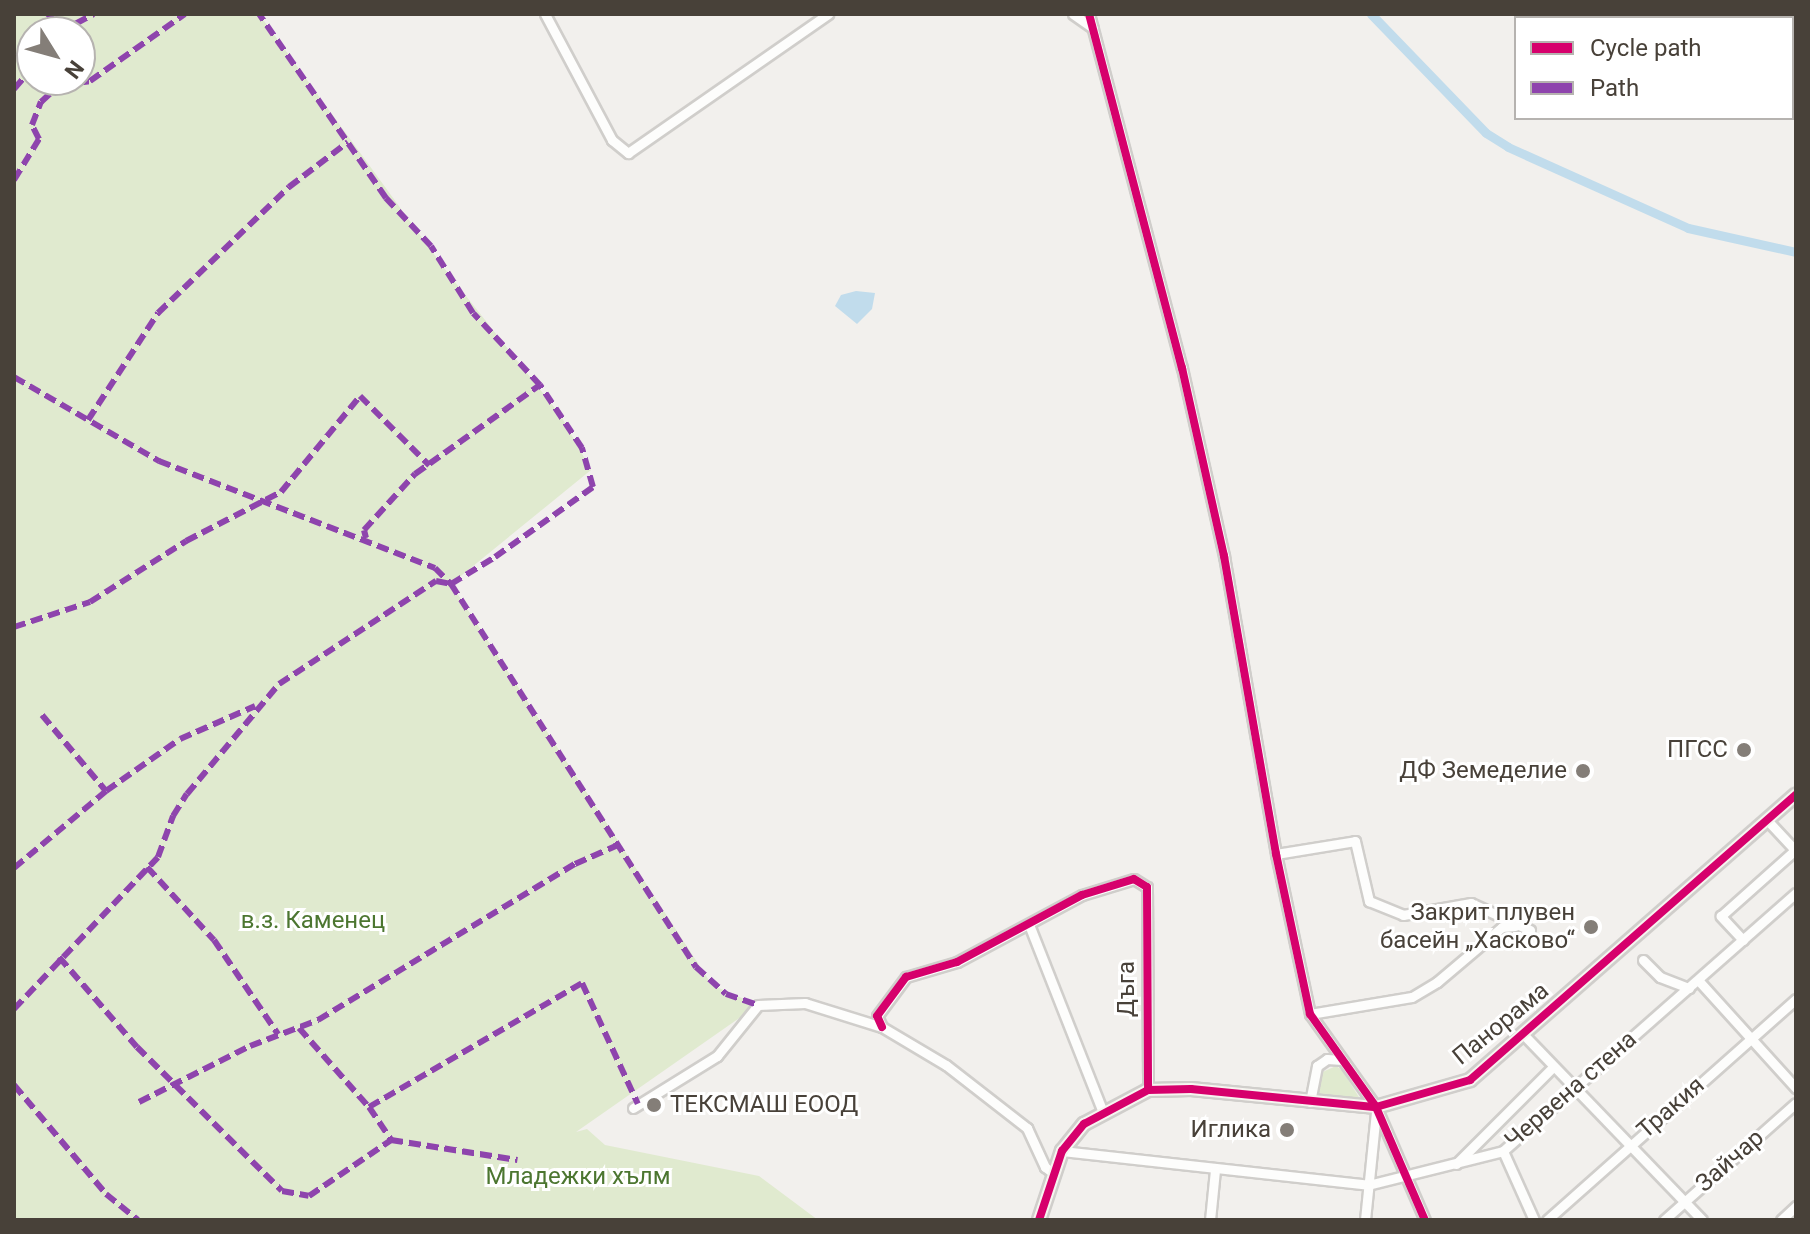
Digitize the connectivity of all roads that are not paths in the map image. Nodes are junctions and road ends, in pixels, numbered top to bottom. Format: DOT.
graph roads {
  1 [pos="545,14"];
  2 [pos="828,14"];
  3 [pos="1073,14"];
  4 [pos="1089,14"];
  5 [pos="1093,28"];
  6 [pos="1796,795"];
  7 [pos="1767,820"];
  8 [pos="1276,854"];
  9 [pos="1796,893"];
  10 [pos="1515,926"];
  11 [pos="1030,927"];
  12 [pos="1530,930"];
  13 [pos="1743,940"];
  14 [pos="1643,960"];
  15 [pos="1698,980"];
  16 [pos="1689,988"];
  17 [pos="1796,999"];
  18 [pos="1310,1014"];
  19 [pos="882,1027"];
  20 [pos="1525,1036"];
  21 [pos="1751,1038"];
  22 [pos="1342,1060"];
  23 [pos="1553,1067"];
  24 [pos="1575,1087"];
  25 [pos="1796,1088"];
  26 [pos="1148,1090"];
  27 [pos="1310,1102"];
  28 [pos="1796,1103"];
  29 [pos="1376,1107"];
  30 [pos="633,1108"];
  31 [pos="1103,1112"];
  32 [pos="1628,1145"];
  33 [pos="1062,1151"];
  34 [pos="1503,1151"];
  35 [pos="1456,1164"];
  36 [pos="1215,1170"];
  37 [pos="1053,1173"];
  38 [pos="1405,1179"];
  39 [pos="1368,1185"];
  40 [pos="1684,1201"];
  41 [pos="1796,1206"];
  42 [pos="1039,1220"];
  43 [pos="1210,1220"];
  44 [pos="1365,1220"];
  45 [pos="1425,1220"];
  46 [pos="1534,1220"];
  47 [pos="1547,1220"];
  48 [pos="1664,1220"];
  49 [pos="1702,1220"];
  50 [pos="1781,1220"];
  1 -- 2 [label="street"];
  3 -- 5 [label="street"];
  4 -- 5 [label="street"];
  5 -- 8 [label="street"];
  6 -- 7 [label="street, Панорама"];
  7 -- 13 [label="street"];
  7 -- 20 [label="street, Панорама"];
  8 -- 10 [label="street"];
  8 -- 18 [label="street"];
  9 -- 13 [label="street, Червена стена"];
  10 -- 12 [label="street"];
  10 -- 18 [label="street"];
  11 -- 19 [label="street"];
  11 -- 26 [label="street, Дъга"];
  11 -- 31 [label="street"];
  13 -- 15 [label="street, Червена стена"];
  14 -- 16 [label="street"];
  15 -- 16 [label="street, Червена стена"];
  15 -- 21 [label="street"];
  16 -- 24 [label="street, Червена стена"];
  17 -- 21 [label="street, Тракия"];
  18 -- 22 [label="street"];
  19 -- 30 [label="street"];
  19 -- 37 [label="street"];
  20 -- 23 [label="street"];
  20 -- 29 [label="street, Панорама"];
  21 -- 25 [label="street"];
  21 -- 32 [label="street, Тракия"];
  22 -- 27 [label="street"];
  22 -- 29 [label="street"];
  23 -- 24 [label="street"];
  23 -- 35 [label="street"];
  24 -- 32 [label="street"];
  24 -- 34 [label="street, Червена стена"];
  26 -- 27 [label="street, Панорама"];
  26 -- 31 [label="street, Панорама"];
  27 -- 29 [label="street, Панорама"];
  28 -- 40 [label="street, Зайчар"];
  29 -- 38 [label="street"];
  29 -- 39 [label="street"];
  31 -- 33 [label="street, Панорама"];
  32 -- 40 [label="street"];
  32 -- 47 [label="street, Тракия"];
  33 -- 36 [label="street, Червена стена"];
  33 -- 37 [label="street, Панорама"];
  34 -- 35 [label="street, Червена стена"];
  34 -- 46 [label="street"];
  35 -- 38 [label="street, Червена стена"];
  36 -- 39 [label="street, Червена стена"];
  36 -- 43 [label="street"];
  37 -- 42 [label="street, Панорама"];
  38 -- 39 [label="street, Червена стена"];
  38 -- 45 [label="street"];
  39 -- 44 [label="street"];
  40 -- 48 [label="street, Зайчар"];
  40 -- 49 [label="street"];
  41 -- 50 [label="street"];
}
